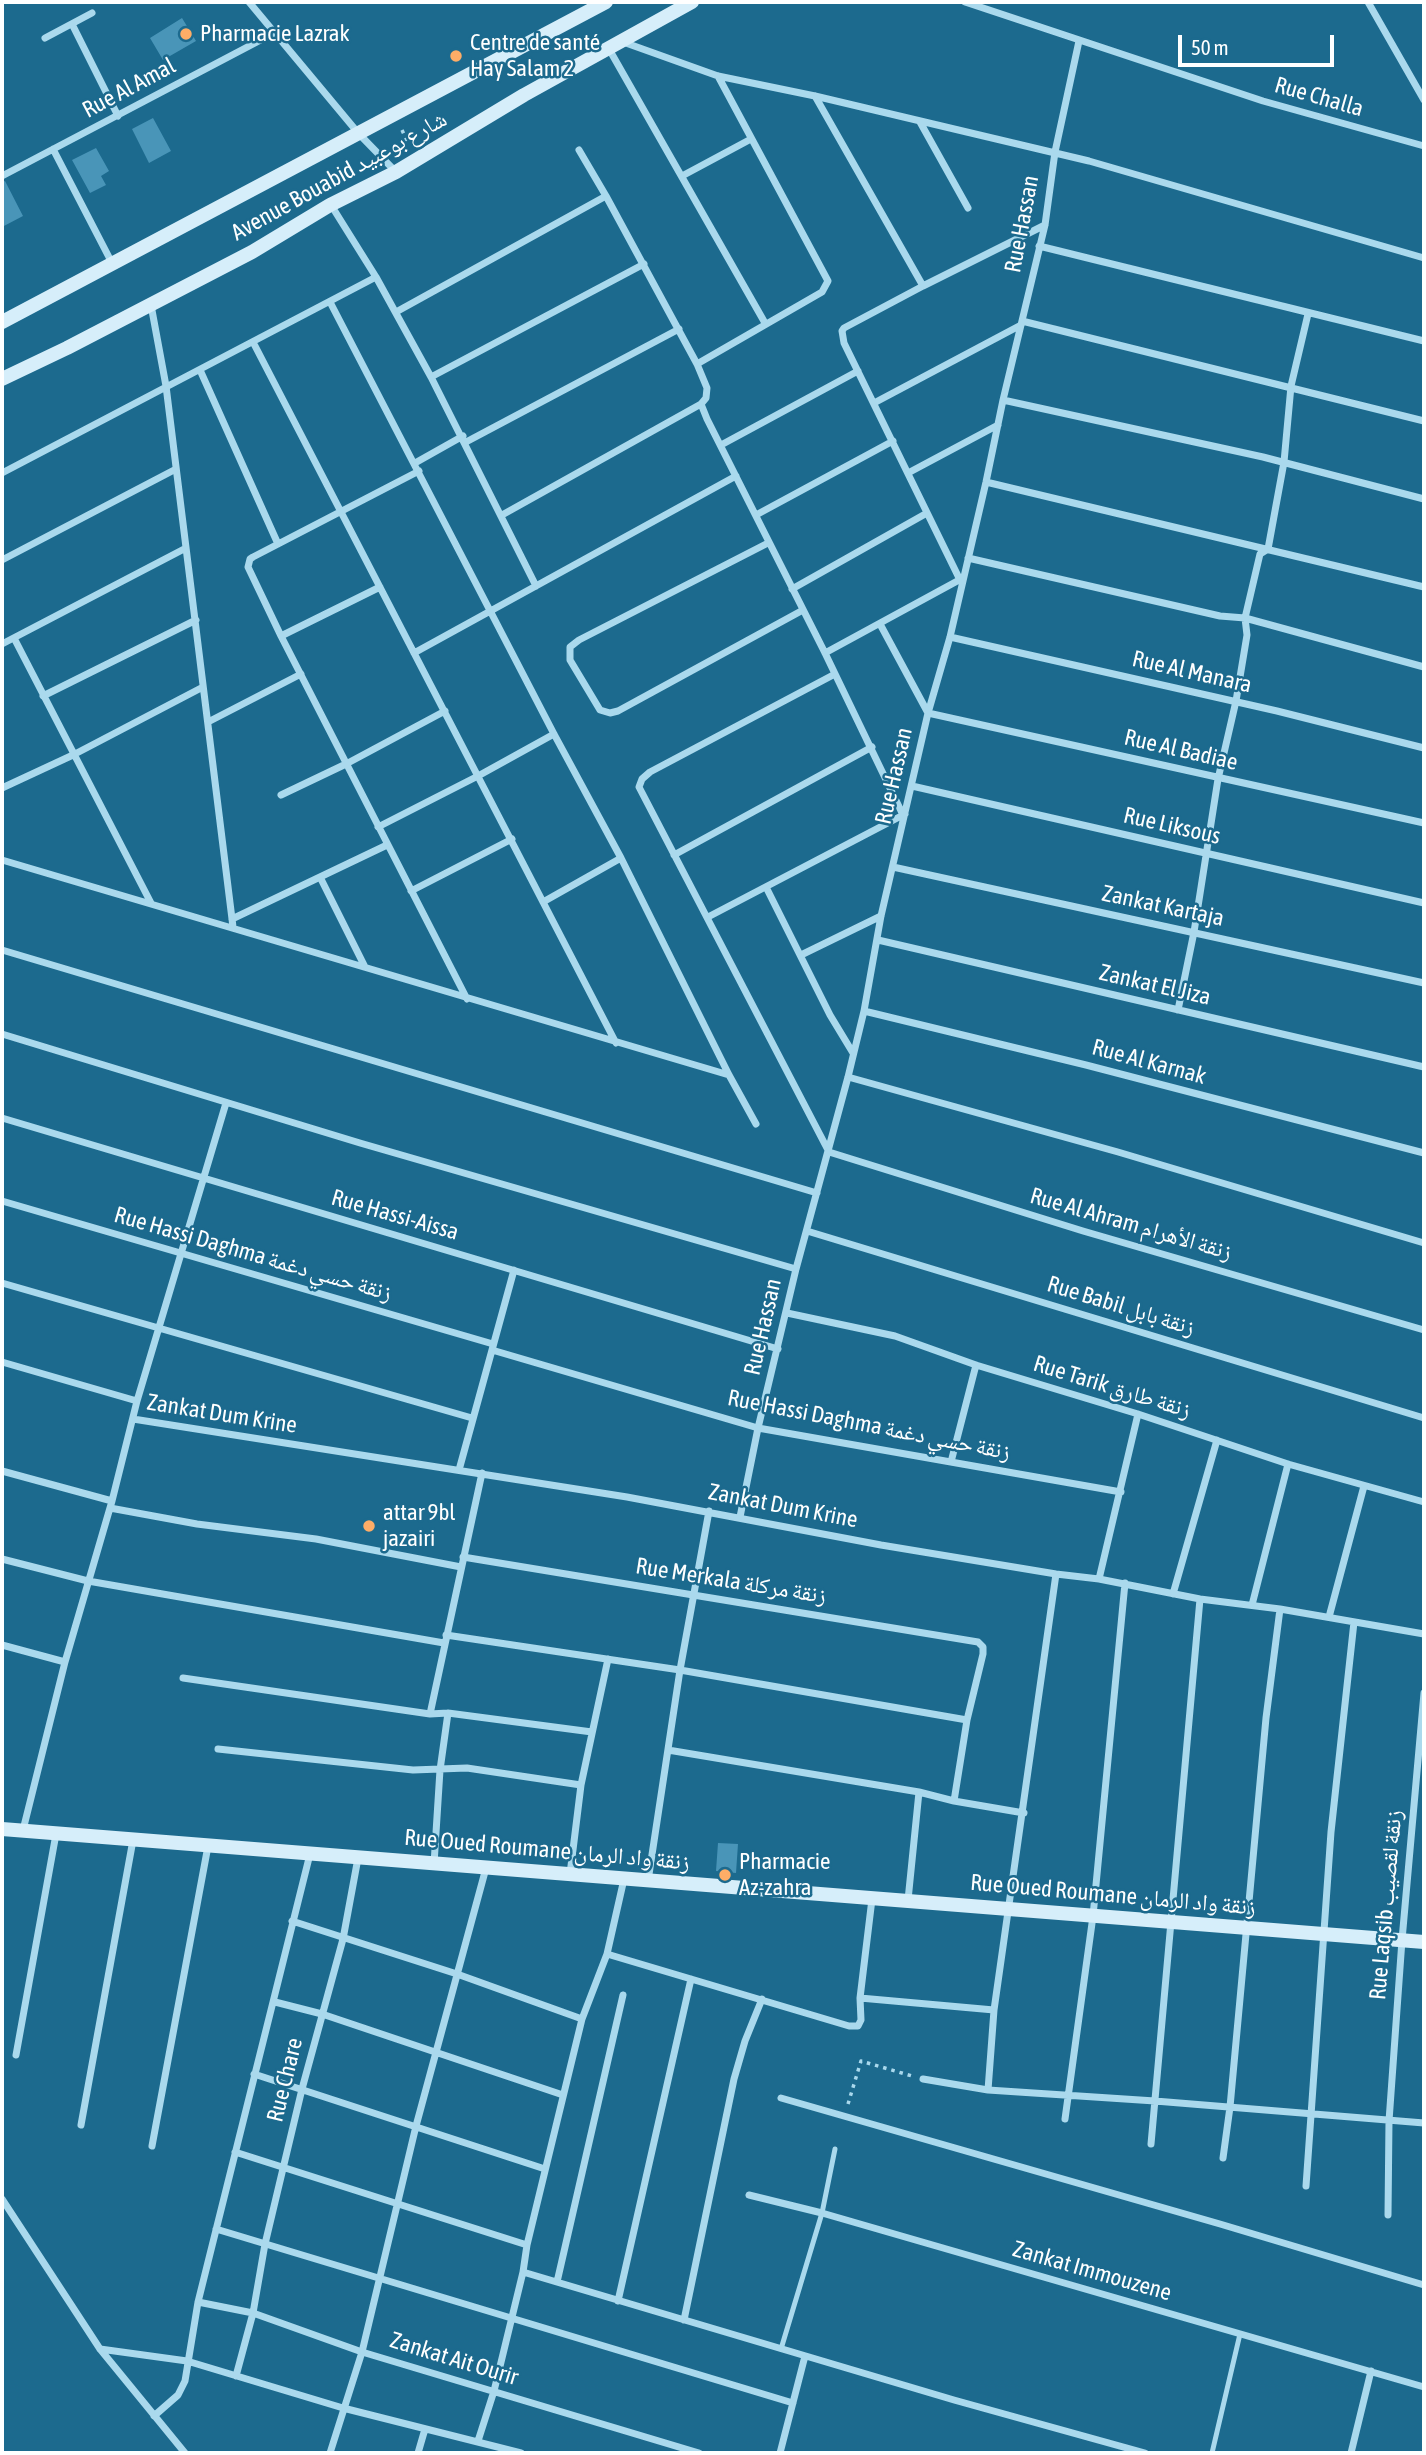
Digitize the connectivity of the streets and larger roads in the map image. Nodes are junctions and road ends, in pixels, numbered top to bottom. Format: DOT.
graph roads {
  1 [pos="249,2"];
  2 [pos="606,2"];
  3 [pos="692,2"];
  4 [pos="965,2"];
  5 [pos="1368,2"];
  6 [pos="92,13"];
  7 [pos="72,24"];
  8 [pos="274,33"];
  9 [pos="46,38"];
  10 [pos="1079,41"];
  11 [pos="623,42"];
  12 [pos="609,49"];
  13 [pos="718,76"];
  14 [pos="815,96"];
  15 [pos="1424,100"];
  16 [pos="118,116"];
  17 [pos="920,122"];
  18 [pos="359,134"];
  19 [pos="751,139"];
  20 [pos="1424,146"];
  21 [pos="52,149"];
  22 [pos="579,150"];
  23 [pos="1055,152"];
  24 [pos="396,172"];
  25 [pos="2,176"];
  26 [pos="682,176"];
  27 [pos="606,196"];
  28 [pos="330,205"];
  29 [pos="968,208"];
  30 [pos="1045,225"];
  31 [pos="1039,246"];
  32 [pos="1424,258"];
  33 [pos="112,263"];
  34 [pos="644,264"];
  35 [pos="376,277"];
  36 [pos="923,286"];
  37 [pos="330,302"];
  38 [pos="151,305"];
  39 [pos="396,312"];
  40 [pos="1308,314"];
  41 [pos="2,322"];
  42 [pos="765,323"];
  43 [pos="1022,323"];
  44 [pos="679,330"];
  45 [pos="1424,341"];
  46 [pos="253,342"];
  47 [pos="697,364"];
  48 [pos="200,370"];
  49 [pos="858,371"];
  50 [pos="431,377"];
  51 [pos="2,379"];
  52 [pos="166,386"];
  53 [pos="1291,386"];
  54 [pos="1003,400"];
  55 [pos="873,402"];
  56 [pos="702,404"];
  57 [pos="1424,421"];
  58 [pos="998,425"];
  59 [pos="464,439"];
  60 [pos="892,442"];
  61 [pos="721,445"];
  62 [pos="1284,462"];
  63 [pos="415,463"];
  64 [pos="176,469"];
  65 [pos="419,471"];
  66 [pos="2,473"];
  67 [pos="908,473"];
  68 [pos="736,476"];
  69 [pos="986,482"];
  70 [pos="1424,499"];
  71 [pos="341,513"];
  72 [pos="928,513"];
  73 [pos="502,515"];
  74 [pos="756,515"];
  75 [pos="768,543"];
  76 [pos="278,544"];
  77 [pos="186,548"];
  78 [pos="1268,549"];
  79 [pos="968,558"];
  80 [pos="2,559"];
  81 [pos="962,578"];
  82 [pos="536,586"];
  83 [pos="380,587"];
  84 [pos="1424,587"];
  85 [pos="792,589"];
  86 [pos="803,610"];
  87 [pos="490,611"];
  88 [pos="1245,618"];
  89 [pos="196,620"];
  90 [pos="880,624"];
  91 [pos="281,636"];
  92 [pos="950,636"];
  93 [pos="14,638"];
  94 [pos="2,644"];
  95 [pos="414,653"];
  96 [pos="825,653"];
  97 [pos="1424,667"];
  98 [pos="301,674"];
  99 [pos="835,674"];
  100 [pos="204,687"];
  101 [pos="43,696"];
  102 [pos="1236,701"];
  103 [pos="445,711"];
  104 [pos="929,713"];
  105 [pos="208,722"];
  106 [pos="554,734"];
  107 [pos="872,747"];
  108 [pos="1424,748"];
  109 [pos="73,755"];
  110 [pos="346,764"];
  111 [pos="478,776"];
  112 [pos="1218,779"];
  113 [pos="912,786"];
  114 [pos="2,788"];
  115 [pos="281,795"];
  116 [pos="904,814"];
  117 [pos="1424,823"];
  118 [pos="378,827"];
  119 [pos="512,839"];
  120 [pos="387,845"];
  121 [pos="1208,854"];
  122 [pos="674,855"];
  123 [pos="621,858"];
  124 [pos="2,860"];
  125 [pos="893,867"];
  126 [pos="320,877"];
  127 [pos="766,887"];
  128 [pos="411,891"];
  129 [pos="543,901"];
  130 [pos="151,903"];
  131 [pos="1424,903"];
  132 [pos="881,916"];
  133 [pos="708,917"];
  134 [pos="232,923"];
  135 [pos="1194,932"];
  136 [pos="878,940"];
  137 [pos="2,950"];
  138 [pos="801,955"];
  139 [pos="365,967"];
  140 [pos="1424,983"];
  141 [pos="467,999"];
  142 [pos="1178,1010"];
  143 [pos="864,1011"];
  144 [pos="2,1034"];
  145 [pos="616,1043"];
  146 [pos="853,1053"];
  147 [pos="1424,1067"];
  148 [pos="729,1075"];
  149 [pos="848,1077"];
  150 [pos="226,1103"];
  151 [pos="2,1118"];
  152 [pos="756,1124"];
  153 [pos="829,1152"];
  154 [pos="1424,1153"];
  155 [pos="203,1179"];
  156 [pos="817,1193"];
  157 [pos="2,1200"];
  158 [pos="807,1231"];
  159 [pos="1424,1243"];
  160 [pos="181,1253"];
  161 [pos="796,1269"];
  162 [pos="514,1270"];
  163 [pos="2,1283"];
  164 [pos="787,1313"];
  165 [pos="159,1329"];
  166 [pos="1424,1329"];
  167 [pos="492,1347"];
  168 [pos="778,1349"];
  169 [pos="2,1362"];
  170 [pos="975,1365"];
  171 [pos="137,1401"];
  172 [pos="1138,1414"];
  173 [pos="472,1418"];
  174 [pos="1424,1418"];
  175 [pos="133,1419"];
  176 [pos="758,1428"];
  177 [pos="1217,1440"];
  178 [pos="951,1462"];
  179 [pos="1288,1464"];
  180 [pos="459,1470"];
  181 [pos="2,1471"];
  182 [pos="482,1473"];
  183 [pos="1364,1486"];
  184 [pos="1121,1492"];
  185 [pos="1424,1502"];
  186 [pos="111,1504"];
  187 [pos="709,1511"];
  188 [pos="740,1517"];
  189 [pos="463,1557"];
  190 [pos="2,1559"];
  191 [pos="461,1567"];
  192 [pos="1056,1574"];
  193 [pos="1100,1579"];
  194 [pos="88,1581"];
  195 [pos="1125,1583"];
  196 [pos="694,1593"];
  197 [pos="1173,1594"];
  198 [pos="1200,1600"];
  199 [pos="1252,1605"];
  200 [pos="1280,1609"];
  201 [pos="1329,1617"];
  202 [pos="1354,1622"];
  203 [pos="1424,1634"];
  204 [pos="445,1639"];
  205 [pos="2,1645"];
  206 [pos="608,1659"];
  207 [pos="65,1662"];
  208 [pos="680,1670"];
  209 [pos="183,1678"];
  210 [pos="1424,1693"];
  211 [pos="430,1713"];
  212 [pos="448,1713"];
  213 [pos="967,1720"];
  214 [pos="592,1732"];
  215 [pos="218,1749"];
  216 [pos="668,1750"];
  217 [pos="440,1770"];
  218 [pos="581,1785"];
  219 [pos="919,1793"];
  220 [pos="954,1801"];
  221 [pos="1024,1813"];
  222 [pos="2,1829"];
  223 [pos="23,1831"];
  224 [pos="56,1834"];
  225 [pos="133,1840"];
  226 [pos="208,1846"];
  227 [pos="310,1854"];
  228 [pos="358,1858"];
  229 [pos="434,1864"];
  230 [pos="486,1868"];
  231 [pos="570,1874"];
  232 [pos="624,1879"];
  233 [pos="648,1881"];
  234 [pos="872,1899"];
  235 [pos="908,1901"];
  236 [pos="1009,1909"];
  237 [pos="1093,1916"];
  238 [pos="292,1921"];
  239 [pos="1171,1922"];
  240 [pos="1247,1928"];
  241 [pos="1324,1934"];
  242 [pos="343,1938"];
  243 [pos="1402,1940"];
  244 [pos="1424,1942"];
  245 [pos="607,1954"];
  246 [pos="457,1974"];
  247 [pos="691,1979"];
  248 [pos="623,1995"];
  249 [pos="860,1998"];
  250 [pos="762,1999"];
  251 [pos="275,2002"];
  252 [pos="994,2010"];
  253 [pos="322,2014"];
  254 [pos="582,2019"];
  255 [pos="436,2054"];
  256 [pos="16,2055"];
  257 [pos="254,2074"];
  258 [pos="923,2079"];
  259 [pos="302,2089"];
  260 [pos="988,2090"];
  261 [pos="564,2095"];
  262 [pos="1068,2096"];
  263 [pos="781,2098"];
  264 [pos="1155,2101"];
  265 [pos="1230,2107"];
  266 [pos="1310,2114"];
  267 [pos="1065,2119"];
  268 [pos="1389,2121"];
  269 [pos="1424,2123"];
  270 [pos="81,2125"];
  271 [pos="416,2126"];
  272 [pos="1152,2144"];
  273 [pos="152,2146"];
  274 [pos="234,2152"];
  275 [pos="1223,2158"];
  276 [pos="284,2168"];
  277 [pos="545,2169"];
  278 [pos="1306,2186"];
  279 [pos="749,2195"];
  280 [pos="2,2199"];
  281 [pos="399,2203"];
  282 [pos="1388,2215"];
  283 [pos="216,2229"];
  284 [pos="265,2244"];
  285 [pos="527,2245"];
  286 [pos="523,2272"];
  287 [pos="379,2279"];
  288 [pos="557,2282"];
  289 [pos="1424,2285"];
  290 [pos="618,2301"];
  291 [pos="198,2302"];
  292 [pos="253,2313"];
  293 [pos="511,2319"];
  294 [pos="684,2320"];
  295 [pos="100,2348"];
  296 [pos="362,2352"];
  297 [pos="805,2356"];
  298 [pos="187,2361"];
  299 [pos="1371,2371"];
  300 [pos="236,2376"];
  301 [pos="1424,2387"];
  302 [pos="494,2392"];
  303 [pos="793,2403"];
  304 [pos="343,2408"];
  305 [pos="154,2416"];
  306 [pos="425,2428"];
  307 [pos="478,2441"];
  308 [pos="185,2453"];
  309 [pos="330,2453"];
  310 [pos="418,2453"];
  311 [pos="516,2453"];
  312 [pos="699,2453"];
  313 [pos="780,2453"];
  314 [pos="1145,2453"];
  315 [pos="1351,2453"];
  1 -- 8 [label="street"];
  2 -- 18 [label="street, Avenue Bouabid شارع بوعبيد"];
  3 -- 11 [label="street, Avenue Bouabid شارع بوعبيد"];
  4 -- 10 [label="street, Rue Challa"];
  5 -- 15 [label="street"];
  6 -- 7 [label="street"];
  7 -- 9 [label="street"];
  7 -- 16 [label="street"];
  8 -- 16 [label="street, Rue Al Amal"];
  8 -- 18 [label="street"];
  10 -- 20 [label="street, Rue Challa"];
  10 -- 23 [label="street, Rue Hassan"];
  11 -- 12 [label="street, Avenue Bouabid شارع بوعبيد"];
  11 -- 13 [label="street"];
  12 -- 24 [label="street, Avenue Bouabid شارع بوعبيد"];
  12 -- 26 [label="street"];
  13 -- 14 [label="street"];
  13 -- 19 [label="street"];
  14 -- 17 [label="street"];
  14 -- 36 [label="street"];
  16 -- 21 [label="street, Rue Al Amal"];
  17 -- 23 [label="street"];
  17 -- 29 [label="street"];
  18 -- 24 [label="street"];
  18 -- 33 [label="street, Avenue Bouabid شارع بوعبيد"];
  19 -- 26 [label="street"];
  19 -- 42 [label="street"];
  21 -- 25 [label="street, Rue Al Amal"];
  21 -- 33 [label="street"];
  22 -- 27 [label="street"];
  23 -- 30 [label="street, Rue Hassan"];
  23 -- 32 [label="street"];
  24 -- 28 [label="street, Avenue Bouabid شارع بوعبيد"];
  26 -- 42 [label="street"];
  27 -- 34 [label="street"];
  27 -- 39 [label="street"];
  28 -- 35 [label="street"];
  28 -- 38 [label="street, Avenue Bouabid شارع بوعبيد"];
  30 -- 31 [label="street, Rue Hassan"];
  30 -- 36 [label="street"];
  31 -- 40 [label="street"];
  31 -- 43 [label="street, Rue Hassan"];
  33 -- 41 [label="street, Avenue Bouabid شارع بوعبيد"];
  34 -- 44 [label="street"];
  34 -- 50 [label="street"];
  35 -- 37 [label="street"];
  35 -- 39 [label="street"];
  36 -- 49 [label="street"];
  37 -- 46 [label="street"];
  37 -- 63 [label="street"];
  38 -- 51 [label="street, Avenue Bouabid شارع بوعبيد"];
  38 -- 52 [label="street"];
  39 -- 50 [label="street"];
  40 -- 45 [label="street"];
  40 -- 53 [label="street"];
  42 -- 47 [label="street"];
  43 -- 53 [label="street"];
  43 -- 54 [label="street, Rue Hassan"];
  43 -- 55 [label="street"];
  44 -- 47 [label="street"];
  44 -- 59 [label="street"];
  46 -- 48 [label="street"];
  46 -- 71 [label="street"];
  47 -- 56 [label="street"];
  48 -- 52 [label="street"];
  48 -- 76 [label="street"];
  49 -- 55 [label="street"];
  49 -- 61 [label="street"];
  50 -- 59 [label="street"];
  52 -- 64 [label="street"];
  52 -- 66 [label="street"];
  53 -- 57 [label="street"];
  53 -- 62 [label="street"];
  54 -- 58 [label="street, Rue Hassan"];
  54 -- 62 [label="street"];
  55 -- 60 [label="street"];
  56 -- 61 [label="street"];
  56 -- 73 [label="street"];
  58 -- 67 [label="street"];
  58 -- 69 [label="street, Rue Hassan"];
  59 -- 63 [label="street"];
  59 -- 73 [label="street"];
  60 -- 67 [label="street"];
  60 -- 74 [label="street"];
  61 -- 68 [label="street"];
  62 -- 70 [label="street"];
  62 -- 78 [label="street"];
  63 -- 65 [label="street"];
  64 -- 77 [label="street"];
  64 -- 80 [label="street"];
  65 -- 71 [label="street"];
  65 -- 87 [label="street"];
  67 -- 72 [label="street"];
  68 -- 74 [label="street"];
  68 -- 82 [label="street"];
  69 -- 78 [label="street"];
  69 -- 79 [label="street, Rue Hassan"];
  71 -- 76 [label="street"];
  71 -- 83 [label="street"];
  72 -- 81 [label="street"];
  72 -- 85 [label="street"];
  73 -- 82 [label="street"];
  74 -- 75 [label="street"];
  75 -- 85 [label="street"];
  75 -- 86 [label="street"];
  76 -- 91 [label="street"];
  77 -- 89 [label="street"];
  77 -- 93 [label="street"];
  78 -- 84 [label="street"];
  78 -- 88 [label="street"];
  79 -- 81 [label="street, Rue Hassan"];
  79 -- 88 [label="street"];
  81 -- 90 [label="street"];
  81 -- 92 [label="street, Rue Hassan"];
  82 -- 87 [label="street"];
  83 -- 91 [label="street"];
  83 -- 95 [label="street"];
  85 -- 86 [label="street"];
  86 -- 96 [label="street"];
  87 -- 95 [label="street"];
  87 -- 106 [label="street"];
  88 -- 97 [label="street"];
  88 -- 102 [label="street"];
  89 -- 100 [label="street"];
  89 -- 101 [label="street"];
  90 -- 96 [label="street"];
  90 -- 104 [label="street"];
  91 -- 98 [label="street"];
  92 -- 102 [label="street, Rue Al Manara"];
  92 -- 104 [label="street, Rue Hassan"];
  93 -- 94 [label="street"];
  93 -- 101 [label="street"];
  95 -- 103 [label="street"];
  96 -- 99 [label="street"];
  98 -- 105 [label="street"];
  98 -- 110 [label="street"];
  99 -- 107 [label="street"];
  99 -- 122 [label="street"];
  100 -- 105 [label="street"];
  100 -- 109 [label="street"];
  101 -- 109 [label="street"];
  102 -- 108 [label="street, Rue Al Manara"];
  102 -- 112 [label="street"];
  103 -- 110 [label="street"];
  103 -- 111 [label="street"];
  104 -- 112 [label="street, Rue Al Badiae"];
  104 -- 113 [label="street, Rue Hassan"];
  105 -- 134 [label="street"];
  106 -- 111 [label="street"];
  106 -- 123 [label="street"];
  107 -- 116 [label="street"];
  107 -- 122 [label="street"];
  109 -- 114 [label="street"];
  109 -- 130 [label="street"];
  110 -- 115 [label="street"];
  110 -- 118 [label="street"];
  111 -- 118 [label="street"];
  111 -- 119 [label="street"];
  112 -- 117 [label="street, Rue Al Badiae"];
  112 -- 121 [label="street"];
  113 -- 116 [label="street, Rue Hassan"];
  113 -- 121 [label="street, Rue Liksous"];
  116 -- 125 [label="street, Rue Hassan"];
  116 -- 127 [label="street"];
  118 -- 120 [label="street"];
  119 -- 128 [label="street"];
  119 -- 129 [label="street"];
  120 -- 126 [label="street"];
  120 -- 128 [label="street"];
  121 -- 131 [label="street, Rue Liksous"];
  121 -- 135 [label="street"];
  122 -- 133 [label="street"];
  123 -- 129 [label="street"];
  123 -- 148 [label="street"];
  124 -- 130 [label="street"];
  125 -- 132 [label="street, Rue Hassan"];
  125 -- 135 [label="street, Zankat Kartaja"];
  126 -- 134 [label="street"];
  126 -- 139 [label="street"];
  127 -- 133 [label="street"];
  127 -- 138 [label="street"];
  128 -- 141 [label="street"];
  129 -- 145 [label="street"];
  130 -- 134 [label="street"];
  132 -- 136 [label="street, Rue Hassan"];
  132 -- 138 [label="street"];
  133 -- 153 [label="street"];
  134 -- 139 [label="street"];
  135 -- 140 [label="street, Zankat Kartaja"];
  135 -- 142 [label="street"];
  136 -- 142 [label="street, Zankat El Jiza"];
  136 -- 143 [label="street, Rue Hassan"];
  137 -- 156 [label="street"];
  138 -- 146 [label="street"];
  139 -- 141 [label="street"];
  141 -- 145 [label="street"];
  142 -- 147 [label="street, Zankat El Jiza"];
  143 -- 146 [label="street, Rue Hassan"];
  143 -- 154 [label="street, Rue Al Karnak"];
  144 -- 150 [label="street"];
  145 -- 148 [label="street"];
  146 -- 149 [label="street, Rue Hassan"];
  148 -- 152 [label="street"];
  149 -- 153 [label="street, Rue Hassan"];
  149 -- 159 [label="street"];
  150 -- 155 [label="street"];
  150 -- 161 [label="street"];
  151 -- 155 [label="street, Rue Hassi-Aissa"];
  153 -- 156 [label="street, Rue Hassan"];
  153 -- 166 [label="street, Rue Al Ahram زنقة الأهرام"];
  155 -- 160 [label="street"];
  155 -- 162 [label="street, Rue Hassi-Aissa"];
  156 -- 158 [label="street, Rue Hassan"];
  157 -- 160 [label="street, Rue Hassi Daghma زنقة حسي دغمة"];
  158 -- 161 [label="street, Rue Hassan"];
  158 -- 174 [label="street, Rue Babil زنقة بابل"];
  160 -- 165 [label="street"];
  160 -- 167 [label="street, Rue Hassi Daghma زنقة حسي دغمة"];
  161 -- 164 [label="street, Rue Hassan"];
  162 -- 167 [label="street"];
  162 -- 168 [label="street, Rue Hassi-Aissa"];
  163 -- 165 [label="street"];
  164 -- 168 [label="street, Rue Hassan"];
  164 -- 170 [label="street, Rue Tarik زنقة طارق"];
  165 -- 171 [label="street"];
  165 -- 173 [label="street"];
  167 -- 173 [label="street"];
  167 -- 176 [label="street, Rue Hassi Daghma زنقة حسي دغمة"];
  168 -- 176 [label="street, Rue Hassan"];
  169 -- 171 [label="street, Zankat Dum Krine"];
  170 -- 172 [label="street, Rue Tarik زنقة طارق"];
  170 -- 178 [label="street"];
  171 -- 175 [label="street"];
  172 -- 177 [label="street, Rue Tarik زنقة طارق"];
  172 -- 184 [label="street"];
  173 -- 180 [label="street"];
  175 -- 180 [label="street, Zankat Dum Krine"];
  175 -- 186 [label="street"];
  176 -- 178 [label="street, Rue Hassi Daghma زنقة حسي دغمة"];
  176 -- 188 [label="street, Rue Hassan"];
  177 -- 179 [label="street, Rue Tarik زنقة طارق"];
  177 -- 197 [label="street"];
  178 -- 184 [label="street, Rue Hassi Daghma زنقة حسي دغمة"];
  179 -- 183 [label="street, Rue Tarik زنقة طارق"];
  179 -- 199 [label="street"];
  180 -- 182 [label="street, Zankat Dum Krine"];
  181 -- 186 [label="street"];
  182 -- 187 [label="street, Zankat Dum Krine"];
  182 -- 189 [label="street"];
  183 -- 185 [label="street, Rue Tarik زنقة طارق"];
  183 -- 201 [label="street"];
  184 -- 193 [label="street"];
  186 -- 191 [label="street"];
  186 -- 194 [label="street"];
  187 -- 188 [label="street, Zankat Dum Krine"];
  187 -- 196 [label="street"];
  188 -- 192 [label="street, Zankat Dum Krine"];
  189 -- 191 [label="street"];
  189 -- 196 [label="street, Rue Merkala زنقة مركلة"];
  190 -- 194 [label="street"];
  191 -- 204 [label="street"];
  192 -- 193 [label="street, Zankat Dum Krine"];
  192 -- 221 [label="street"];
  193 -- 195 [label="street, Zankat Dum Krine"];
  194 -- 204 [label="street"];
  194 -- 207 [label="street"];
  195 -- 197 [label="street, Zankat Dum Krine"];
  195 -- 237 [label="street"];
  196 -- 208 [label="street"];
  196 -- 213 [label="street, Rue Merkala زنقة مركلة"];
  197 -- 198 [label="street, Zankat Dum Krine"];
  198 -- 199 [label="street, Zankat Dum Krine"];
  198 -- 239 [label="street"];
  199 -- 200 [label="street, Zankat Dum Krine"];
  200 -- 201 [label="street, Zankat Dum Krine"];
  200 -- 240 [label="street"];
  201 -- 202 [label="street, Zankat Dum Krine"];
  202 -- 203 [label="street, Zankat Dum Krine"];
  202 -- 241 [label="street"];
  204 -- 206 [label="street"];
  204 -- 211 [label="street"];
  205 -- 207 [label="street"];
  206 -- 208 [label="street"];
  206 -- 214 [label="street"];
  207 -- 223 [label="street"];
  208 -- 213 [label="street"];
  208 -- 216 [label="street"];
  209 -- 211 [label="street"];
  210 -- 243 [label="street, Rue Laqsib زنقة لقصيب"];
  211 -- 212 [label="street"];
  212 -- 214 [label="street"];
  212 -- 217 [label="street"];
  213 -- 220 [label="street"];
  214 -- 218 [label="street"];
  215 -- 217 [label="street"];
  216 -- 219 [label="street"];
  216 -- 233 [label="street"];
  217 -- 218 [label="street"];
  217 -- 229 [label="street"];
  218 -- 231 [label="street"];
  219 -- 220 [label="street"];
  219 -- 235 [label="street"];
  220 -- 221 [label="street"];
  221 -- 236 [label="street"];
  222 -- 223 [label="street, Rue Oued Roumane زنقة واد الرمان"];
  223 -- 224 [label="street, Rue Oued Roumane زنقة واد الرمان"];
  224 -- 225 [label="street, Rue Oued Roumane زنقة واد الرمان"];
  224 -- 256 [label="street"];
  225 -- 226 [label="street, Rue Oued Roumane زنقة واد الرمان"];
  225 -- 270 [label="street"];
  226 -- 227 [label="street, Rue Oued Roumane زنقة واد الرمان"];
  226 -- 273 [label="street"];
  227 -- 228 [label="street, Rue Oued Roumane زنقة واد الرمان"];
  227 -- 238 [label="street"];
  228 -- 229 [label="street, Rue Oued Roumane زنقة واد الرمان"];
  228 -- 242 [label="street, Rue Chare"];
  229 -- 230 [label="street, Rue Oued Roumane زنقة واد الرمان"];
  230 -- 231 [label="street, Rue Oued Roumane زنقة واد الرمان"];
  230 -- 246 [label="street"];
  231 -- 232 [label="street, Rue Oued Roumane زنقة واد الرمان"];
  232 -- 233 [label="street, Rue Oued Roumane زنقة واد الرمان"];
  232 -- 245 [label="street"];
  233 -- 234 [label="street, Rue Oued Roumane زنقة واد الرمان"];
  234 -- 235 [label="street, Rue Oued Roumane زنقة واد الرمان"];
  234 -- 249 [label="street"];
  235 -- 236 [label="street, Rue Oued Roumane زنقة واد الرمان"];
  236 -- 237 [label="street, Rue Oued Roumane زنقة واد الرمان"];
  236 -- 252 [label="street"];
  237 -- 239 [label="street, Rue Oued Roumane زنقة واد الرمان"];
  237 -- 262 [label="street"];
  238 -- 242 [label="street"];
  238 -- 251 [label="street"];
  239 -- 240 [label="street, Rue Oued Roumane زنقة واد الرمان"];
  239 -- 264 [label="street"];
  240 -- 241 [label="street, Rue Oued Roumane زنقة واد الرمان"];
  240 -- 265 [label="street"];
  241 -- 243 [label="street, Rue Oued Roumane زنقة واد الرمان"];
  241 -- 266 [label="street"];
  242 -- 246 [label="street"];
  242 -- 253 [label="street, Rue Chare"];
  243 -- 244 [label="street, Rue Oued Roumane زنقة واد الرمان"];
  243 -- 268 [label="street, Rue Laqsib زنقة لقصيب"];
  245 -- 247 [label="street"];
  245 -- 254 [label="street"];
  246 -- 254 [label="street"];
  246 -- 255 [label="street"];
  247 -- 250 [label="street"];
  247 -- 290 [label="street"];
  248 -- 288 [label="street"];
  249 -- 250 [label="street"];
  249 -- 252 [label="street"];
  250 -- 294 [label="street"];
  251 -- 253 [label="street"];
  251 -- 257 [label="street"];
  252 -- 260 [label="street"];
  253 -- 255 [label="street"];
  253 -- 259 [label="street, Rue Chare"];
  254 -- 261 [label="street"];
  255 -- 261 [label="street"];
  255 -- 271 [label="street"];
  257 -- 259 [label="street"];
  257 -- 274 [label="street"];
  258 -- 260 [label="street"];
  259 -- 271 [label="street"];
  259 -- 276 [label="street, Rue Chare"];
  260 -- 262 [label="street"];
  261 -- 277 [label="street"];
  262 -- 264 [label="street"];
  262 -- 267 [label="street"];
  263 -- 289 [label="street"];
  264 -- 265 [label="street"];
  264 -- 272 [label="street"];
  265 -- 266 [label="street"];
  265 -- 275 [label="street"];
  266 -- 268 [label="street"];
  266 -- 278 [label="street"];
  268 -- 269 [label="street"];
  268 -- 282 [label="street, Rue Laqsib زنقة لقصيب"];
  271 -- 277 [label="street"];
  271 -- 281 [label="street"];
  274 -- 276 [label="street"];
  274 -- 283 [label="street"];
  276 -- 281 [label="street"];
  276 -- 284 [label="street, Rue Chare"];
  277 -- 285 [label="street"];
  279 -- 299 [label="street, Zankat Immouzene"];
  280 -- 295 [label="street"];
  281 -- 285 [label="street"];
  281 -- 287 [label="street"];
  283 -- 284 [label="street"];
  283 -- 291 [label="street"];
  284 -- 287 [label="street"];
  284 -- 292 [label="street, Rue Chare"];
  285 -- 286 [label="street"];
  286 -- 288 [label="street"];
  286 -- 293 [label="street"];
  287 -- 293 [label="street"];
  287 -- 296 [label="street"];
  288 -- 290 [label="street"];
  290 -- 294 [label="street"];
  291 -- 292 [label="street, Zankat Ait Ourir"];
  291 -- 298 [label="street"];
  292 -- 296 [label="street, Zankat Ait Ourir"];
  292 -- 300 [label="street, Rue Chare"];
  293 -- 302 [label="street"];
  293 -- 303 [label="street"];
  294 -- 297 [label="street"];
  295 -- 298 [label="street"];
  295 -- 305 [label="street"];
  296 -- 302 [label="street, Zankat Ait Ourir"];
  296 -- 304 [label="street"];
  297 -- 303 [label="street"];
  297 -- 314 [label="street"];
  298 -- 300 [label="street"];
  298 -- 305 [label="street"];
  299 -- 301 [label="street, Zankat Immouzene"];
  299 -- 315 [label="street"];
  300 -- 304 [label="street"];
  302 -- 307 [label="street"];
  302 -- 312 [label="street, Zankat Ait Ourir"];
  303 -- 313 [label="street"];
  304 -- 306 [label="street"];
  304 -- 309 [label="street"];
  305 -- 308 [label="street"];
  306 -- 307 [label="street"];
  306 -- 310 [label="street"];
  307 -- 311 [label="street"];
}
